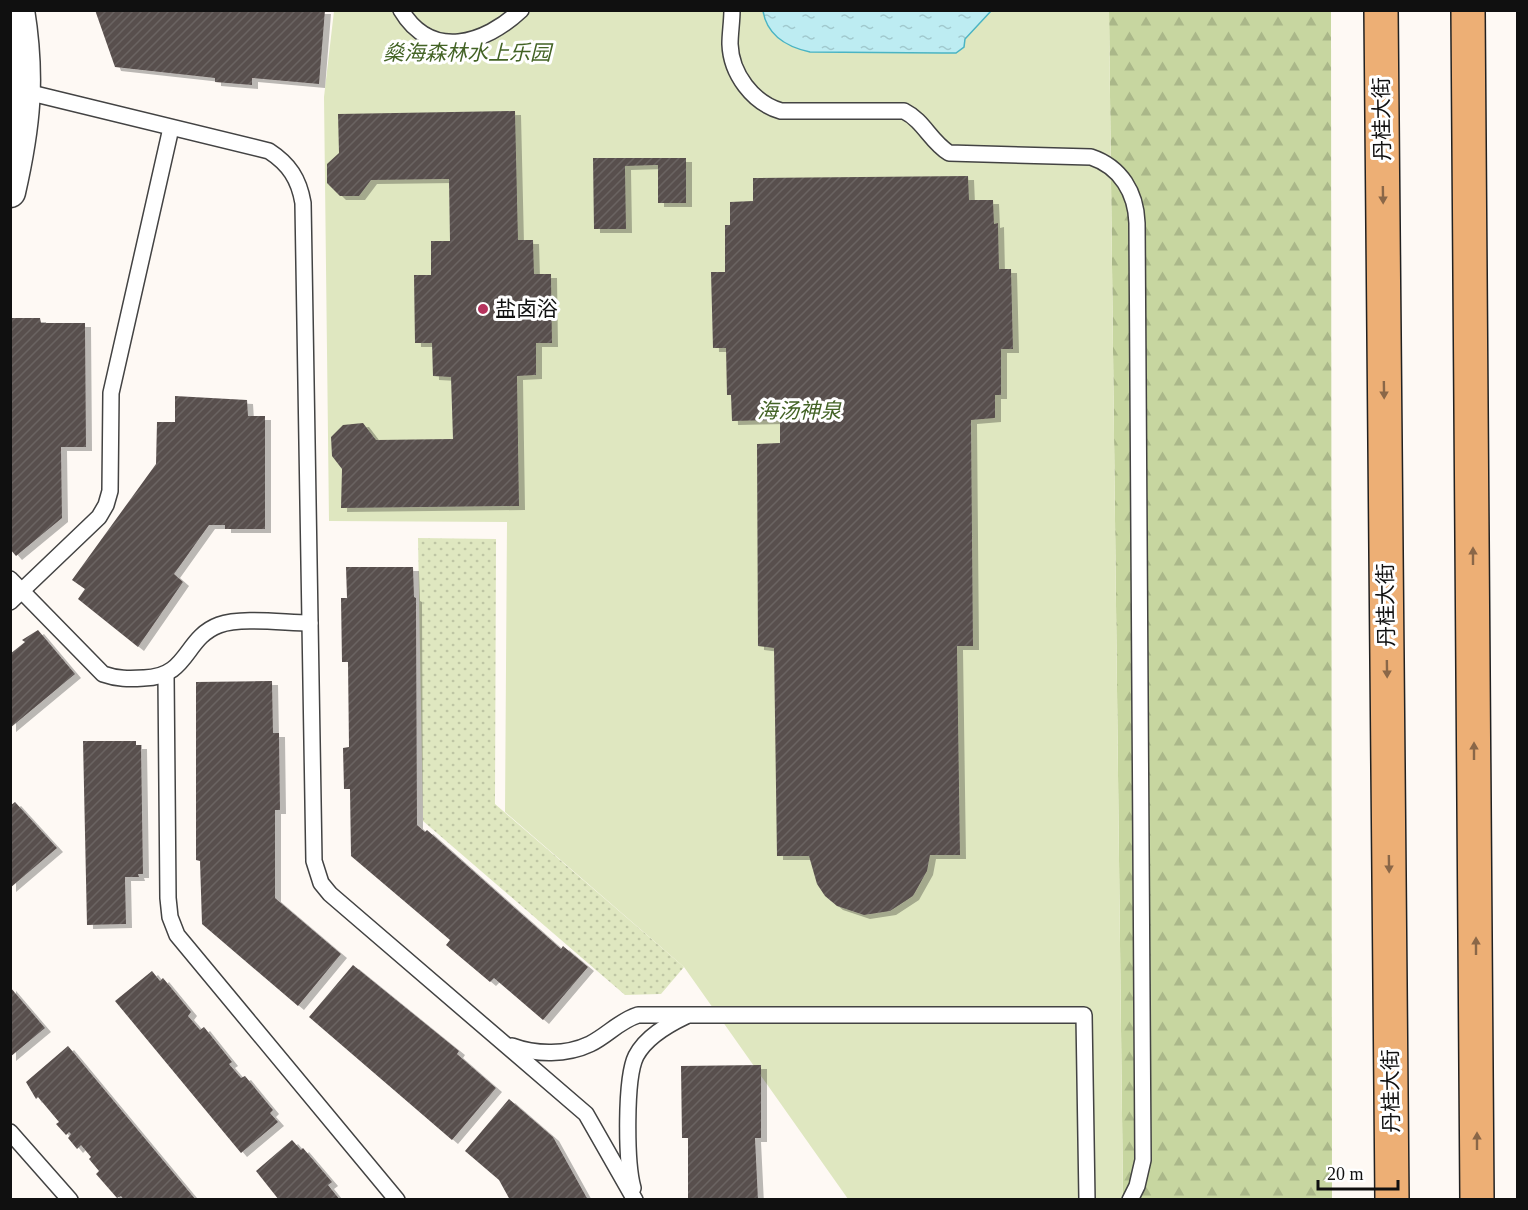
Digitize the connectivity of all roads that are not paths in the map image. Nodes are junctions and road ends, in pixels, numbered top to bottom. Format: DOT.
graph roads {
  1 [pos="18,10"];
  2 [pos="401,10"];
  3 [pos="521,10"];
  4 [pos="732,10"];
  5 [pos="1381,10"];
  6 [pos="1468,10"];
  7 [pos="27,92"];
  8 [pos="171,128"];
  9 [pos="10,192"];
  10 [pos="10,579"];
  11 [pos="23,591"];
  12 [pos="10,602"];
  13 [pos="310,622"];
  14 [pos="166,675"];
  15 [pos="688,1015"];
  16 [pos="504,1042"];
  17 [pos="10,1132"];
  18 [pos="70,1200"];
  19 [pos="397,1200"];
  20 [pos="636,1200"];
  21 [pos="1087,1200"];
  22 [pos="1130,1200"];
  23 [pos="1392,1200"];
  24 [pos="1478,1200"];
  1 -- 7 [label="street"];
  2 -- 3 [label="lane"];
  4 -- 22 [label="lane"];
  5 -- 23 [label="main road, 丹桂大街, one-way"];
  24 -- 6 [label="main road, one-way"];
  7 -- 8 [label="lane"];
  7 -- 9 [label="street"];
  8 -- 11 [label="lane"];
  8 -- 13 [label="lane"];
  10 -- 11 [label="lane"];
  11 -- 12 [label="lane"];
  11 -- 14 [label="lane"];
  13 -- 14 [label="lane"];
  13 -- 16 [label="lane"];
  14 -- 19 [label="lane"];
  15 -- 16 [label="lane"];
  15 -- 20 [label="lane"];
  15 -- 21 [label="lane"];
  16 -- 20 [label="lane"];
  17 -- 18 [label="lane"];
}
